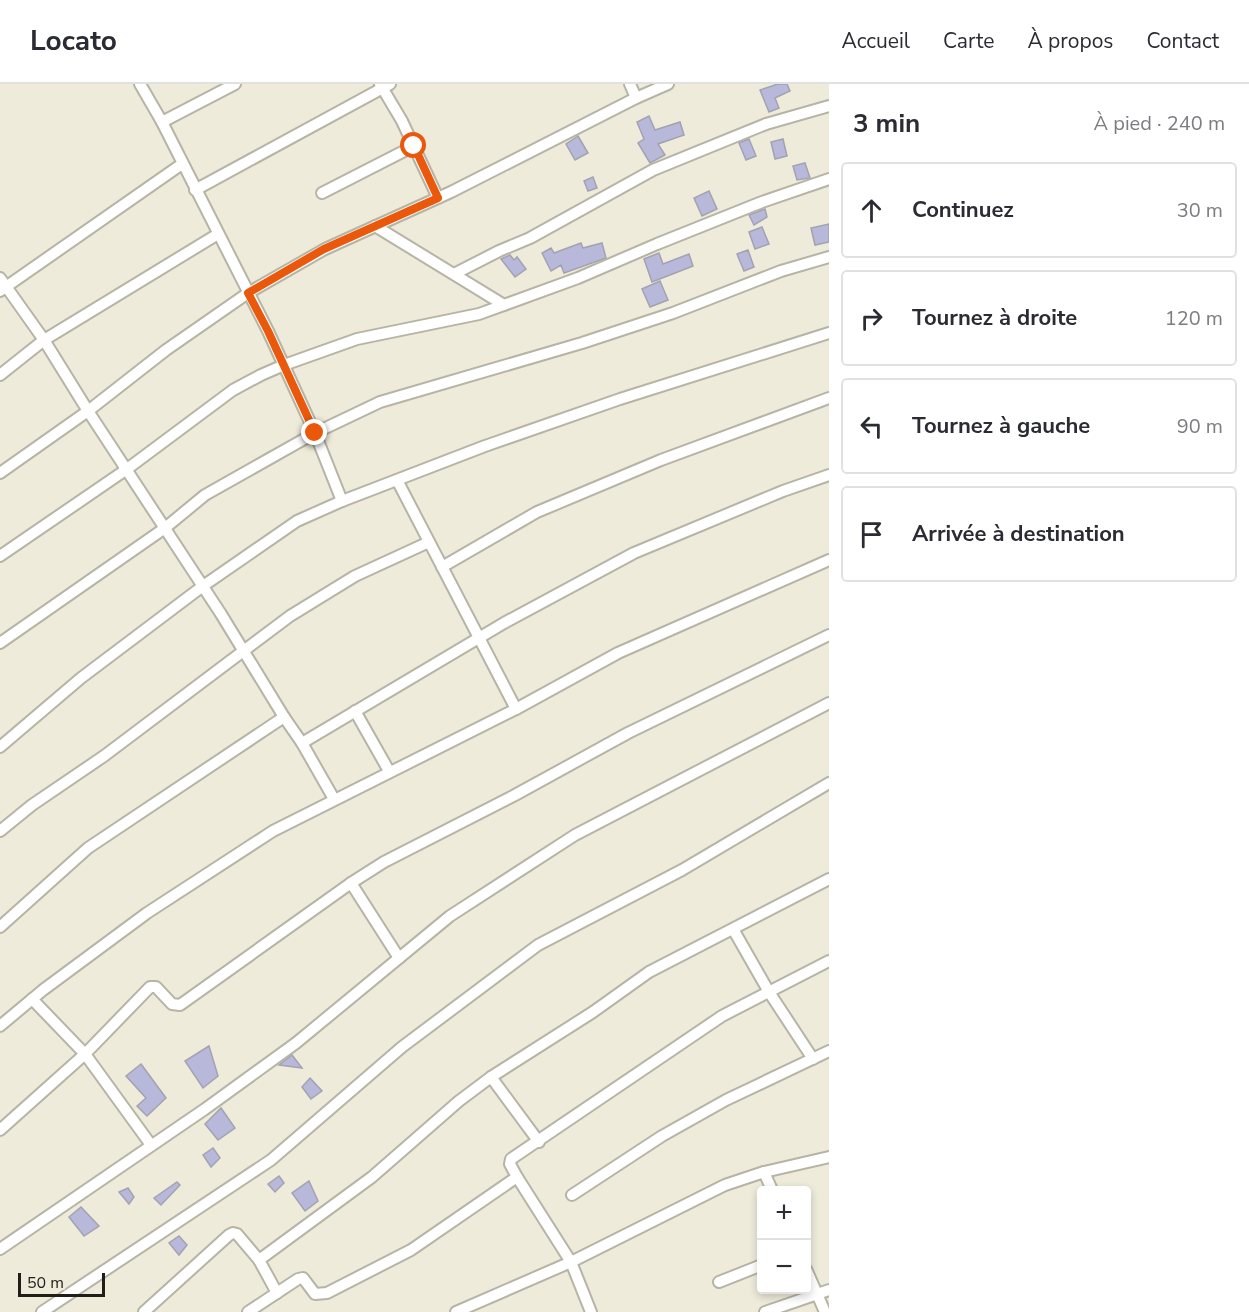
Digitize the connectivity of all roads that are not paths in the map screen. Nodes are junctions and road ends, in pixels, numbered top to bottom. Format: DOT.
graph roads {
  1 [pos="140,84"];
  2 [pos="235,84"];
  3 [pos="630,84"];
  4 [pos="668,84"];
  5 [pos="384,85"];
  6 [pos="636,98"];
  7 [pos="829,106"];
  8 [pos="162,122"];
  9 [pos="414,146"];
  10 [pos="182,164"];
  11 [pos="829,179"];
  12 [pos="195,190"];
  13 [pos="322,194"];
  14 [pos="438,198"];
  15 [pos="375,226"];
  16 [pos="218,234"];
  17 [pos="829,257"];
  18 [pos="454,274"];
  19 [pos="2,285"];
  20 [pos="248,293"];
  21 [pos="504,305"];
  22 [pos="829,333"];
  23 [pos="44,340"];
  24 [pos="284,365"];
  25 [pos="0,375"];
  26 [pos="829,398"];
  27 [pos="88,411"];
  28 [pos="315,433"];
  29 [pos="126,469"];
  30 [pos="0,473"];
  31 [pos="829,475"];
  32 [pos="397,480"];
  33 [pos="342,501"];
  34 [pos="165,528"];
  35 [pos="429,542"];
  36 [pos="0,556"];
  37 [pos="829,560"];
  38 [pos="442,567"];
  39 [pos="203,586"];
  40 [pos="829,635"];
  41 [pos="479,638"];
  42 [pos="0,643"];
  43 [pos="243,651"];
  44 [pos="829,703"];
  45 [pos="516,709"];
  46 [pos="355,711"];
  47 [pos="284,717"];
  48 [pos="303,742"];
  49 [pos="0,747"];
  50 [pos="389,771"];
  51 [pos="829,783"];
  52 [pos="334,799"];
  53 [pos="0,831"];
  54 [pos="829,879"];
  55 [pos="351,883"];
  56 [pos="0,927"];
  57 [pos="733,929"];
  58 [pos="399,958"];
  59 [pos="829,961"];
  60 [pos="769,992"];
  61 [pos="32,999"];
  62 [pos="0,1026"];
  63 [pos="829,1051"];
  64 [pos="85,1054"];
  65 [pos="813,1059"];
  66 [pos="491,1077"];
  67 [pos="0,1130"];
  68 [pos="539,1142"];
  69 [pos="151,1145"];
  70 [pos="829,1158"];
  71 [pos="764,1172"];
  72 [pos="517,1177"];
  73 [pos="770,1186"];
  74 [pos="572,1195"];
  75 [pos="0,1249"];
  76 [pos="259,1260"];
  77 [pos="571,1262"];
  78 [pos="757,1267"];
  79 [pos="811,1278"];
  80 [pos="719,1282"];
  81 [pos="829,1290"];
  82 [pos="277,1293"];
  83 [pos="818,1294"];
  84 [pos="42,1312"];
  85 [pos="144,1312"];
  86 [pos="249,1312"];
  87 [pos="456,1312"];
  88 [pos="591,1312"];
  89 [pos="765,1312"];
  90 [pos="825,1312"];
  1 -- 8 [label="street"];
  2 -- 8 [label="street"];
  3 -- 6 [label="street"];
  4 -- 6 [label="street"];
  5 -- 9 [label="street"];
  5 -- 12 [label="street"];
  6 -- 14 [label="street"];
  7 -- 18 [label="street"];
  8 -- 10 [label="street"];
  9 -- 13 [label="street"];
  9 -- 14 [label="street"];
  10 -- 12 [label="street"];
  10 -- 19 [label="street"];
  11 -- 21 [label="street"];
  12 -- 16 [label="street"];
  14 -- 15 [label="street"];
  15 -- 18 [label="street"];
  15 -- 20 [label="street"];
  16 -- 20 [label="street"];
  16 -- 23 [label="street"];
  17 -- 28 [label="street"];
  18 -- 21 [label="street"];
  19 -- 23 [label="street"];
  20 -- 24 [label="street"];
  20 -- 27 [label="street"];
  21 -- 24 [label="street"];
  22 -- 32 [label="street"];
  23 -- 25 [label="street"];
  23 -- 27 [label="street"];
  24 -- 28 [label="street"];
  24 -- 29 [label="street"];
  26 -- 38 [label="street"];
  27 -- 29 [label="street"];
  27 -- 30 [label="street"];
  28 -- 33 [label="street"];
  28 -- 34 [label="street"];
  29 -- 34 [label="street"];
  29 -- 36 [label="street"];
  31 -- 41 [label="street"];
  32 -- 33 [label="street"];
  32 -- 35 [label="street"];
  33 -- 39 [label="street"];
  34 -- 39 [label="street"];
  34 -- 42 [label="street"];
  35 -- 38 [label="street"];
  35 -- 43 [label="street"];
  37 -- 45 [label="street"];
  38 -- 41 [label="street"];
  39 -- 43 [label="street"];
  39 -- 49 [label="street"];
  40 -- 55 [label="street"];
  41 -- 45 [label="street"];
  41 -- 46 [label="street"];
  43 -- 47 [label="street"];
  43 -- 53 [label="street"];
  44 -- 58 [label="street"];
  45 -- 50 [label="street"];
  46 -- 48 [label="street"];
  46 -- 50 [label="street"];
  47 -- 48 [label="street"];
  47 -- 56 [label="street"];
  48 -- 52 [label="street"];
  50 -- 52 [label="street"];
  51 -- 84 [label="street"];
  52 -- 61 [label="street"];
  54 -- 57 [label="street"];
  55 -- 58 [label="street"];
  55 -- 64 [label="street"];
  57 -- 60 [label="street"];
  57 -- 66 [label="street"];
  58 -- 69 [label="street"];
  59 -- 60 [label="street"];
  60 -- 65 [label="street"];
  60 -- 68 [label="street"];
  61 -- 62 [label="street"];
  61 -- 64 [label="street"];
  63 -- 65 [label="street"];
  64 -- 67 [label="street"];
  64 -- 69 [label="street"];
  65 -- 74 [label="street"];
  66 -- 68 [label="street"];
  66 -- 76 [label="street"];
  68 -- 72 [label="street"];
  69 -- 75 [label="street"];
  70 -- 71 [label="street"];
  71 -- 73 [label="street"];
  71 -- 77 [label="street"];
  72 -- 77 [label="street"];
  72 -- 82 [label="street"];
  76 -- 82 [label="street"];
  76 -- 85 [label="street"];
  77 -- 87 [label="street"];
  77 -- 88 [label="street"];
  78 -- 80 [label="street"];
  79 -- 83 [label="street"];
  81 -- 83 [label="street"];
  82 -- 86 [label="street"];
  83 -- 89 [label="street"];
  83 -- 90 [label="street"];
}
